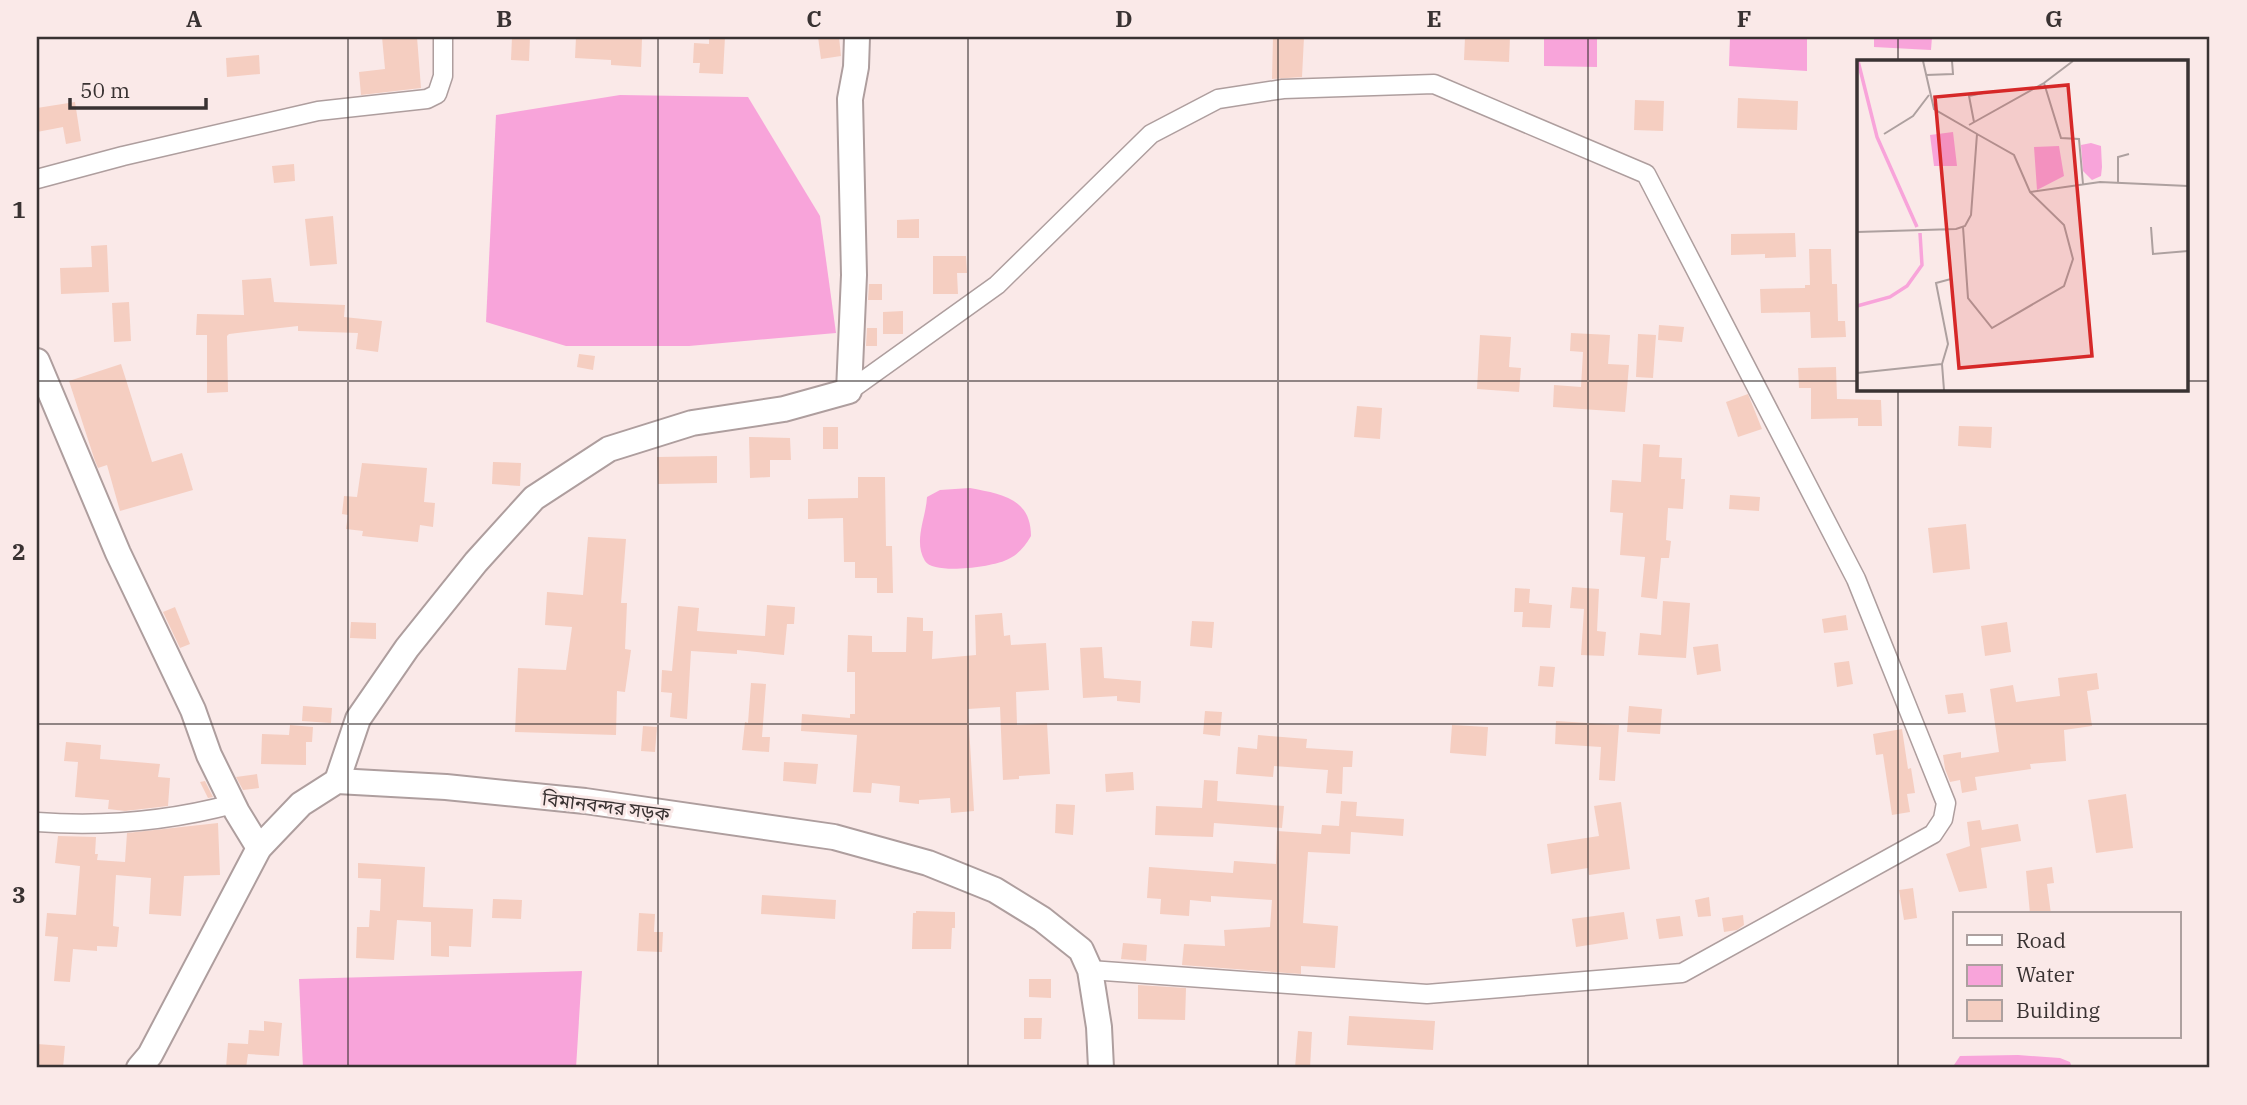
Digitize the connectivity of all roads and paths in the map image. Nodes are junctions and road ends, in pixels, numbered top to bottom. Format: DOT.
graph roads {
  1 [pos="443,37"];
  2 [pos="857,37"];
  3 [pos="37,179"];
  4 [pos="37,361"];
  5 [pos="849,391"];
  6 [pos="337,781"];
  7 [pos="233,804"];
  8 [pos="37,822"];
  9 [pos="259,848"];
  10 [pos="1090,970"];
  11 [pos="139,1068"];
  12 [pos="1101,1068"];
  1 -- 3 [label="street"];
  2 -- 5 [label="main road"];
  4 -- 7 [label="main road"];
  5 -- 6 [label="main road"];
  5 -- 10 [label="street"];
  6 -- 9 [label="main road"];
  6 -- 10 [label="main road, বিমানবন্দর সড়ক"];
  7 -- 8 [label="street"];
  7 -- 9 [label="main road"];
  9 -- 11 [label="main road"];
  10 -- 12 [label="main road, বিমানবন্দর সড়ক"];
}
